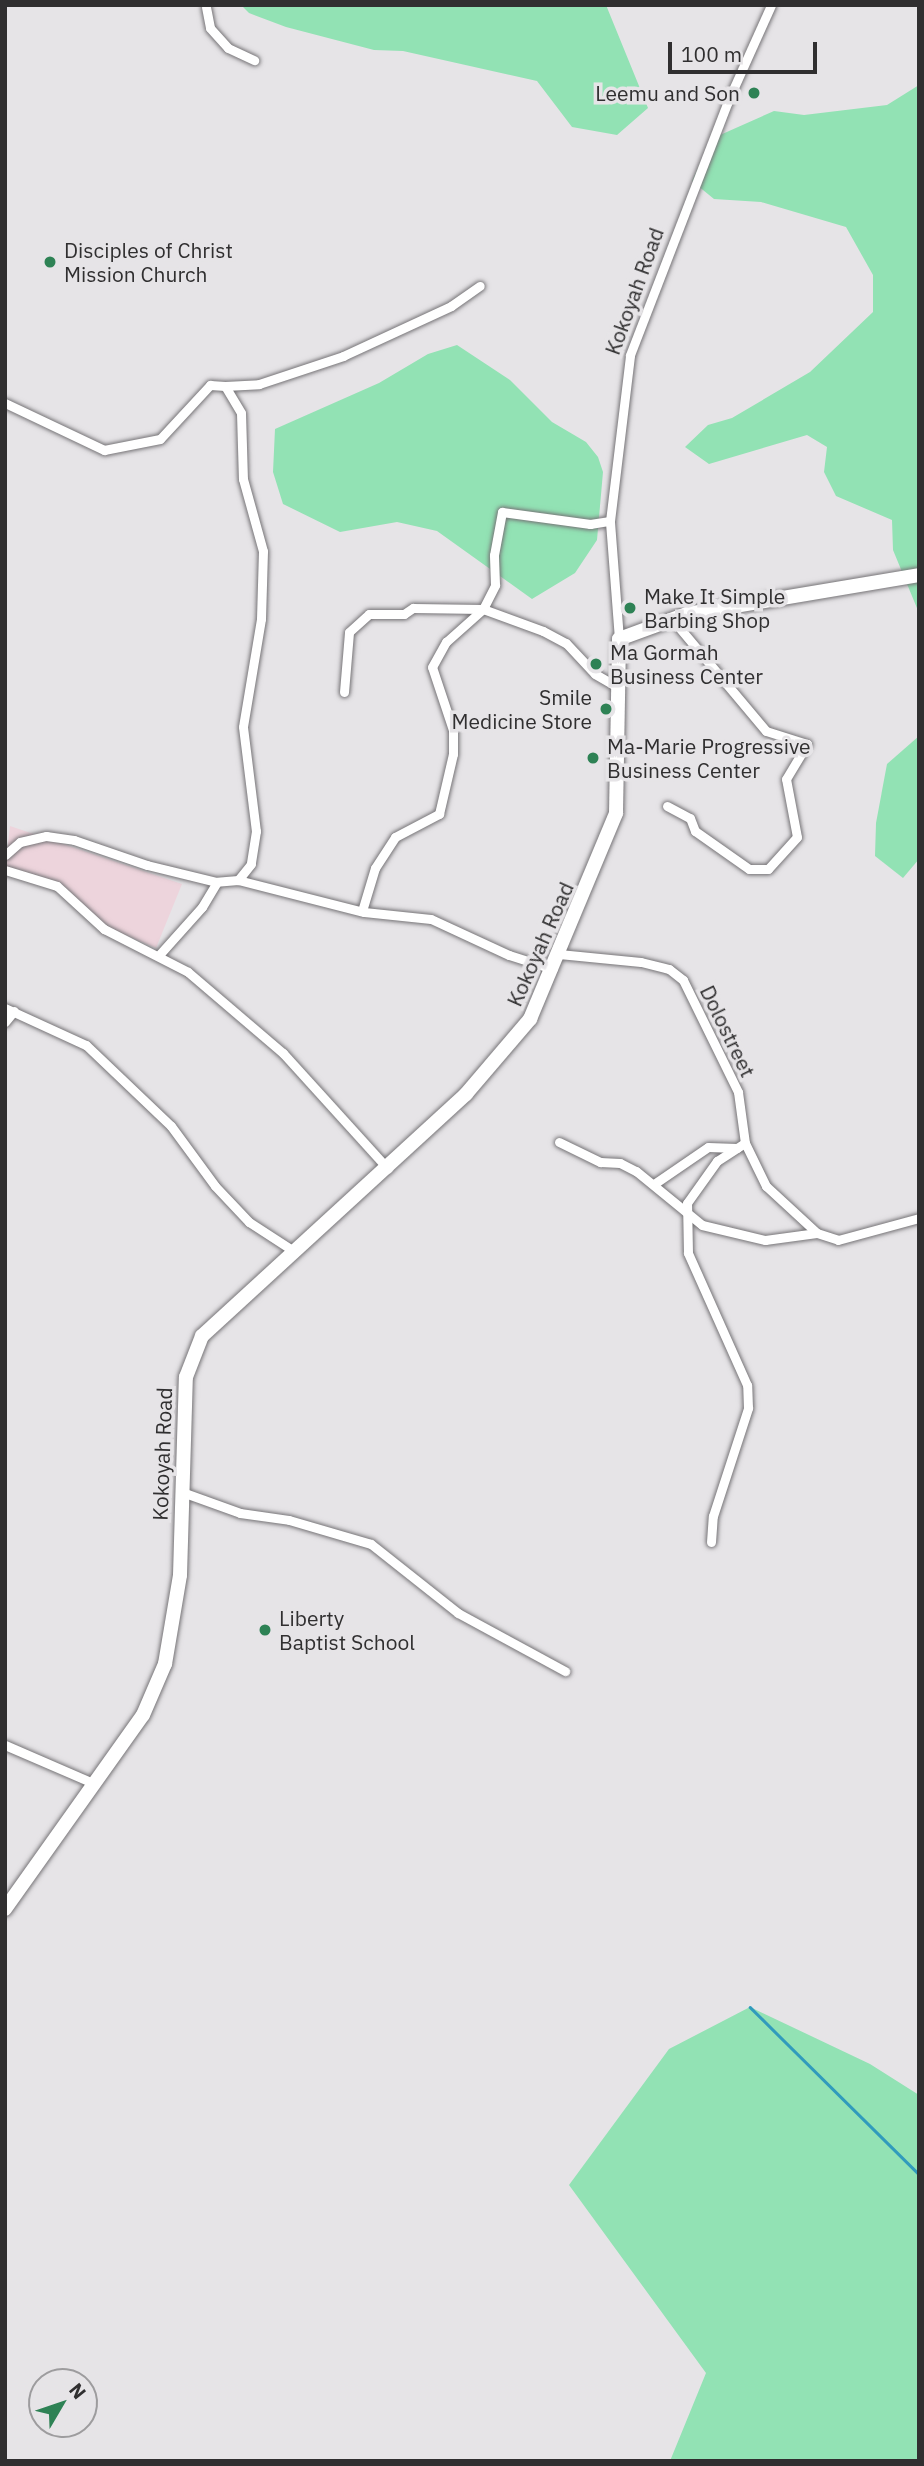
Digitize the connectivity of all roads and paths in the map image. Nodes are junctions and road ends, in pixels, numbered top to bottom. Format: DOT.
graph roads {
  1 [pos="771,5"];
  2 [pos="206,7"];
  3 [pos="254,60"];
  4 [pos="480,286"];
  5 [pos="225,386"];
  6 [pos="5,403"];
  7 [pos="610,521"];
  8 [pos="919,575"];
  9 [pos="483,609"];
  10 [pos="672,619"];
  11 [pos="619,639"];
  12 [pos="619,688"];
  13 [pos="344,692"];
  14 [pos="667,806"];
  15 [pos="5,855"];
  16 [pos="5,870"];
  17 [pos="238,880"];
  18 [pos="217,882"];
  19 [pos="362,911"];
  20 [pos="559,954"];
  21 [pos="159,955"];
  22 [pos="553,969"];
  23 [pos="10,1010"];
  24 [pos="5,1022"];
  25 [pos="559,1142"];
  26 [pos="741,1145"];
  27 [pos="388,1169"];
  28 [pos="654,1184"];
  29 [pos="686,1208"];
  30 [pos="919,1218"];
  31 [pos="817,1233"];
  32 [pos="292,1250"];
  33 [pos="182,1492"];
  34 [pos="710,1542"];
  35 [pos="565,1671"];
  36 [pos="5,1745"];
  37 [pos="95,1784"];
  38 [pos="5,1909"];
  1 -- 7 [label="street, Kokoyah Road"];
  2 -- 3 [label="street"];
  4 -- 5 [label="street"];
  5 -- 6 [label="street"];
  5 -- 17 [label="street"];
  7 -- 9 [label="street"];
  7 -- 11 [label="street, Kokoyah Road"];
  8 -- 10 [label="main road"];
  9 -- 12 [label="street"];
  9 -- 13 [label="street"];
  9 -- 19 [label="street"];
  10 -- 11 [label="main road"];
  10 -- 14 [label="street"];
  11 -- 12 [label="main road, Kokoyah Road"];
  12 -- 20 [label="main road, Kokoyah Road"];
  15 -- 18 [label="street"];
  16 -- 21 [label="street"];
  17 -- 18 [label="street"];
  17 -- 19 [label="street"];
  18 -- 21 [label="street"];
  19 -- 22 [label="street"];
  20 -- 22 [label="main road, Kokoyah Road"];
  20 -- 26 [label="street, Dolostreet"];
  21 -- 27 [label="street"];
  22 -- 27 [label="main road, Kokoyah Road"];
  23 -- 24 [label="street"];
  23 -- 32 [label="street"];
  25 -- 28 [label="street"];
  26 -- 28 [label="street"];
  26 -- 29 [label="street"];
  26 -- 31 [label="street, Dolostreet"];
  27 -- 32 [label="main road, Kokoyah Road"];
  28 -- 29 [label="street"];
  29 -- 31 [label="street"];
  29 -- 34 [label="street"];
  30 -- 31 [label="street"];
  32 -- 33 [label="main road, Kokoyah Road"];
  33 -- 35 [label="street"];
  33 -- 37 [label="main road, Kokoyah Road"];
  36 -- 37 [label="street"];
  37 -- 38 [label="main road, Kokoyah Road"];
}
